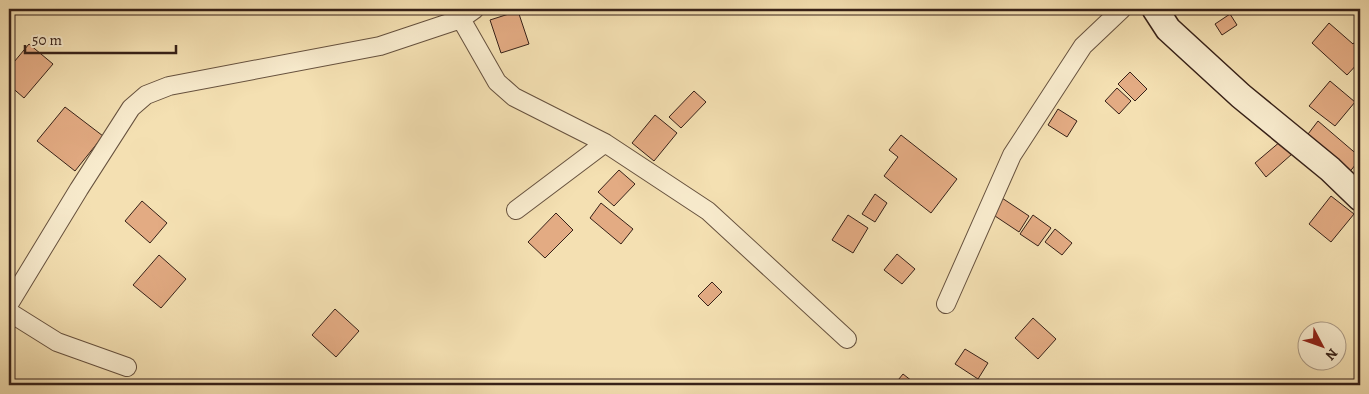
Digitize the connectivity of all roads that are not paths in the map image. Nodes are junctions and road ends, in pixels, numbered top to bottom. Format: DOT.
graph roads {
  1 [pos="1122,9"];
  2 [pos="1155,9"];
  3 [pos="468,14"];
  4 [pos="605,143"];
  5 [pos="1360,198"];
  6 [pos="516,210"];
  7 [pos="9,304"];
  8 [pos="946,304"];
  9 [pos="9,312"];
  10 [pos="847,339"];
  11 [pos="127,367"];
  1 -- 8 [label="street"];
  2 -- 5 [label="street"];
  3 -- 4 [label="street"];
  3 -- 7 [label="street"];
  4 -- 6 [label="street"];
  4 -- 10 [label="street"];
  9 -- 11 [label="street"];
}
